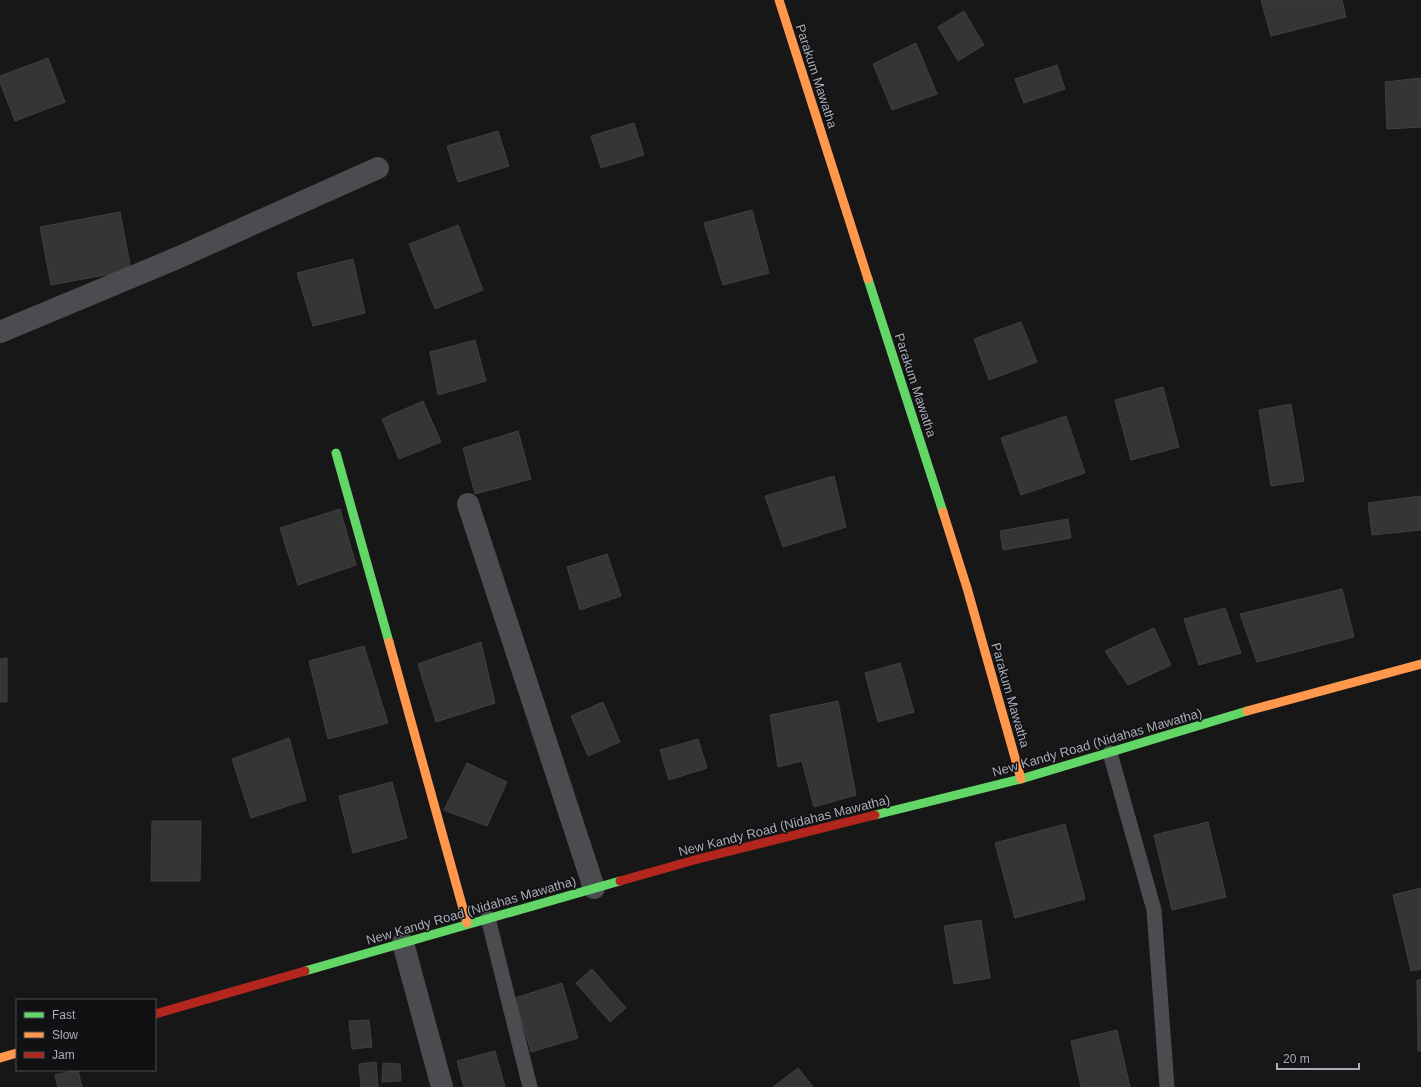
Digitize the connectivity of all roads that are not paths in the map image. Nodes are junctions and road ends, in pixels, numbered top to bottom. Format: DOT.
graph roads {
  1 [pos="779,0"];
  2 [pos="378,168"];
  3 [pos="0,332"];
  4 [pos="336,452"];
  5 [pos="468,504"];
  6 [pos="1421,664"];
  7 [pos="1110,753"];
  8 [pos="1021,779"];
  9 [pos="594,888"];
  10 [pos="488,918"];
  11 [pos="467,923"];
  12 [pos="404,943"];
  13 [pos="156,1014"];
  14 [pos="16,1053"];
  15 [pos="0,1058"];
  16 [pos="442,1087"];
  17 [pos="530,1087"];
  18 [pos="1167,1087"];
  1 -- 8 [label="main road, Parakum Mawatha"];
  2 -- 3 [label="street"];
  4 -- 11 [label="main road"];
  5 -- 9 [label="street"];
  6 -- 7 [label="main road, New Kandy Road (Nidahas Mawatha)"];
  7 -- 8 [label="main road, New Kandy Road (Nidahas Mawatha)"];
  7 -- 18 [label="lane"];
  8 -- 9 [label="main road, New Kandy Road (Nidahas Mawatha)"];
  9 -- 10 [label="main road, New Kandy Road (Nidahas Mawatha)"];
  10 -- 11 [label="main road, New Kandy Road (Nidahas Mawatha)"];
  10 -- 17 [label="lane"];
  11 -- 12 [label="main road, New Kandy Road (Nidahas Mawatha)"];
  12 -- 13 [label="main road, New Kandy Road (Nidahas Mawatha)"];
  12 -- 16 [label="street"];
  14 -- 15 [label="main road"];
}
